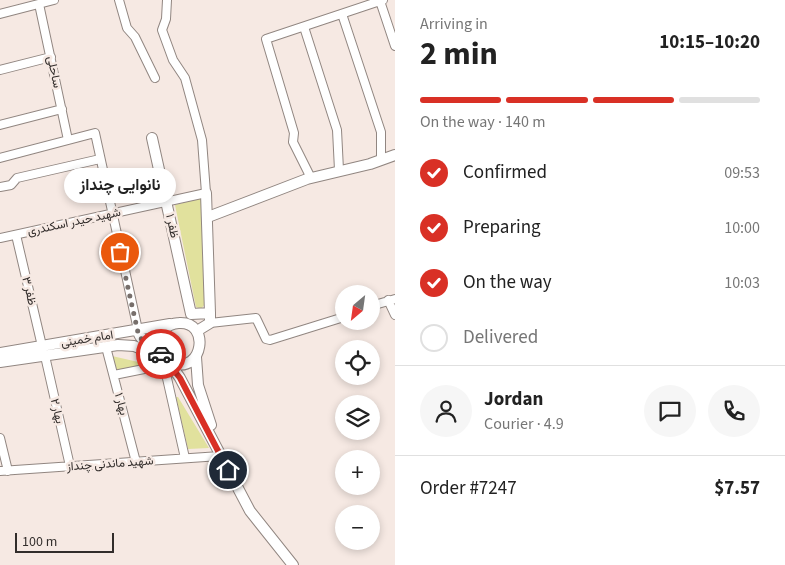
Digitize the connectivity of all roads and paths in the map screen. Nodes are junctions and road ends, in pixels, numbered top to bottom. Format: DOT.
graph roads {
  1 [pos="54,0"];
  2 [pos="119,0"];
  3 [pos="167,0"];
  4 [pos="382,0"];
  5 [pos="39,4"];
  6 [pos="0,14"];
  7 [pos="342,14"];
  8 [pos="304,26"];
  9 [pos="395,46"];
  10 [pos="51,57"];
  11 [pos="0,70"];
  12 [pos="156,78"];
  13 [pos="62,109"];
  14 [pos="0,125"];
  15 [pos="152,138"];
  16 [pos="68,140"];
  17 [pos="395,155"];
  18 [pos="0,158"];
  19 [pos="100,159"];
  20 [pos="381,160"];
  21 [pos="340,170"];
  22 [pos="311,178"];
  23 [pos="0,187"];
  24 [pos="206,193"];
  25 [pos="167,202"];
  26 [pos="112,214"];
  27 [pos="208,217"];
  28 [pos="16,235"];
  29 [pos="0,238"];
  30 [pos="391,299"];
  31 [pos="395,315"];
  32 [pos="210,318"];
  33 [pos="189,319"];
  34 [pos="335,319"];
  35 [pos="173,324"];
  36 [pos="138,330"];
  37 [pos="197,332"];
  38 [pos="106,346"];
  39 [pos="44,351"];
  40 [pos="0,353"];
  41 [pos="196,357"];
  42 [pos="166,359"];
  43 [pos="0,362"];
  44 [pos="114,375"];
  45 [pos="199,388"];
  46 [pos="188,394"];
  47 [pos="0,438"];
  48 [pos="220,456"];
  49 [pos="184,458"];
  50 [pos="136,462"];
  51 [pos="70,466"];
  52 [pos="4,471"];
  53 [pos="293,565"];
  54 [pos="298,565"];
  1 -- 5 [label="street"];
  2 -- 12 [label="street"];
  3 -- 24 [label="street"];
  4 -- 7 [label="street"];
  4 -- 9 [label="street"];
  5 -- 6 [label="street"];
  5 -- 10 [label="street, ساحلی"];
  7 -- 8 [label="street"];
  7 -- 20 [label="street"];
  8 -- 21 [label="street"];
  8 -- 22 [label="street"];
  10 -- 11 [label="street"];
  10 -- 13 [label="street, ساحلی"];
  13 -- 14 [label="street"];
  13 -- 16 [label="street, ساحلی"];
  15 -- 25 [label="street, ظفر ۱"];
  16 -- 18 [label="street"];
  16 -- 19 [label="street"];
  17 -- 20 [label="street"];
  19 -- 23 [label="street"];
  19 -- 26 [label="street"];
  20 -- 21 [label="street"];
  21 -- 22 [label="street"];
  22 -- 27 [label="street"];
  24 -- 25 [label="street, شهید حیدر اسکندری"];
  24 -- 27 [label="street"];
  25 -- 26 [label="street, شهید حیدر اسکندری"];
  25 -- 33 [label="street, ظفر ۱"];
  26 -- 28 [label="street, شهید حیدر اسکندری"];
  26 -- 36 [label="street"];
  27 -- 32 [label="street"];
  28 -- 29 [label="street, شهید حیدر اسکندری"];
  28 -- 39 [label="street, ظفر ۳"];
  30 -- 31 [label="street"];
  32 -- 33 [label="street"];
  32 -- 34 [label="street"];
  32 -- 37 [label="street"];
  33 -- 35 [label="street"];
  33 -- 37 [label="street"];
  35 -- 36 [label="street, امام خمینی"];
  35 -- 42 [label="street"];
  36 -- 39 [label="street, امام خمینی"];
  36 -- 42 [label="street"];
  37 -- 41 [label="street"];
  38 -- 39 [label="street, امام خمینی"];
  38 -- 42 [label="street, امام خمینی"];
  38 -- 44 [label="street, بهار ۱"];
  39 -- 40 [label="street, امام خمینی"];
  39 -- 43 [label="street, امام خمینی"];
  39 -- 51 [label="street, بهار ۲"];
  41 -- 42 [label="street"];
  41 -- 45 [label="street"];
  42 -- 46 [label="street"];
  44 -- 49 [label="street"];
  44 -- 50 [label="street, بهار ۱"];
  45 -- 46 [label="street"];
  45 -- 54 [label="street"];
  46 -- 48 [label="street"];
  47 -- 52 [label="street"];
  48 -- 49 [label="street, شهید ماندنی چنداز"];
  48 -- 53 [label="street"];
  49 -- 50 [label="street, شهید ماندنی چنداز"];
  50 -- 51 [label="street, شهید ماندنی چنداز"];
  51 -- 52 [label="street, شهید ماندنی چنداز"];
}
